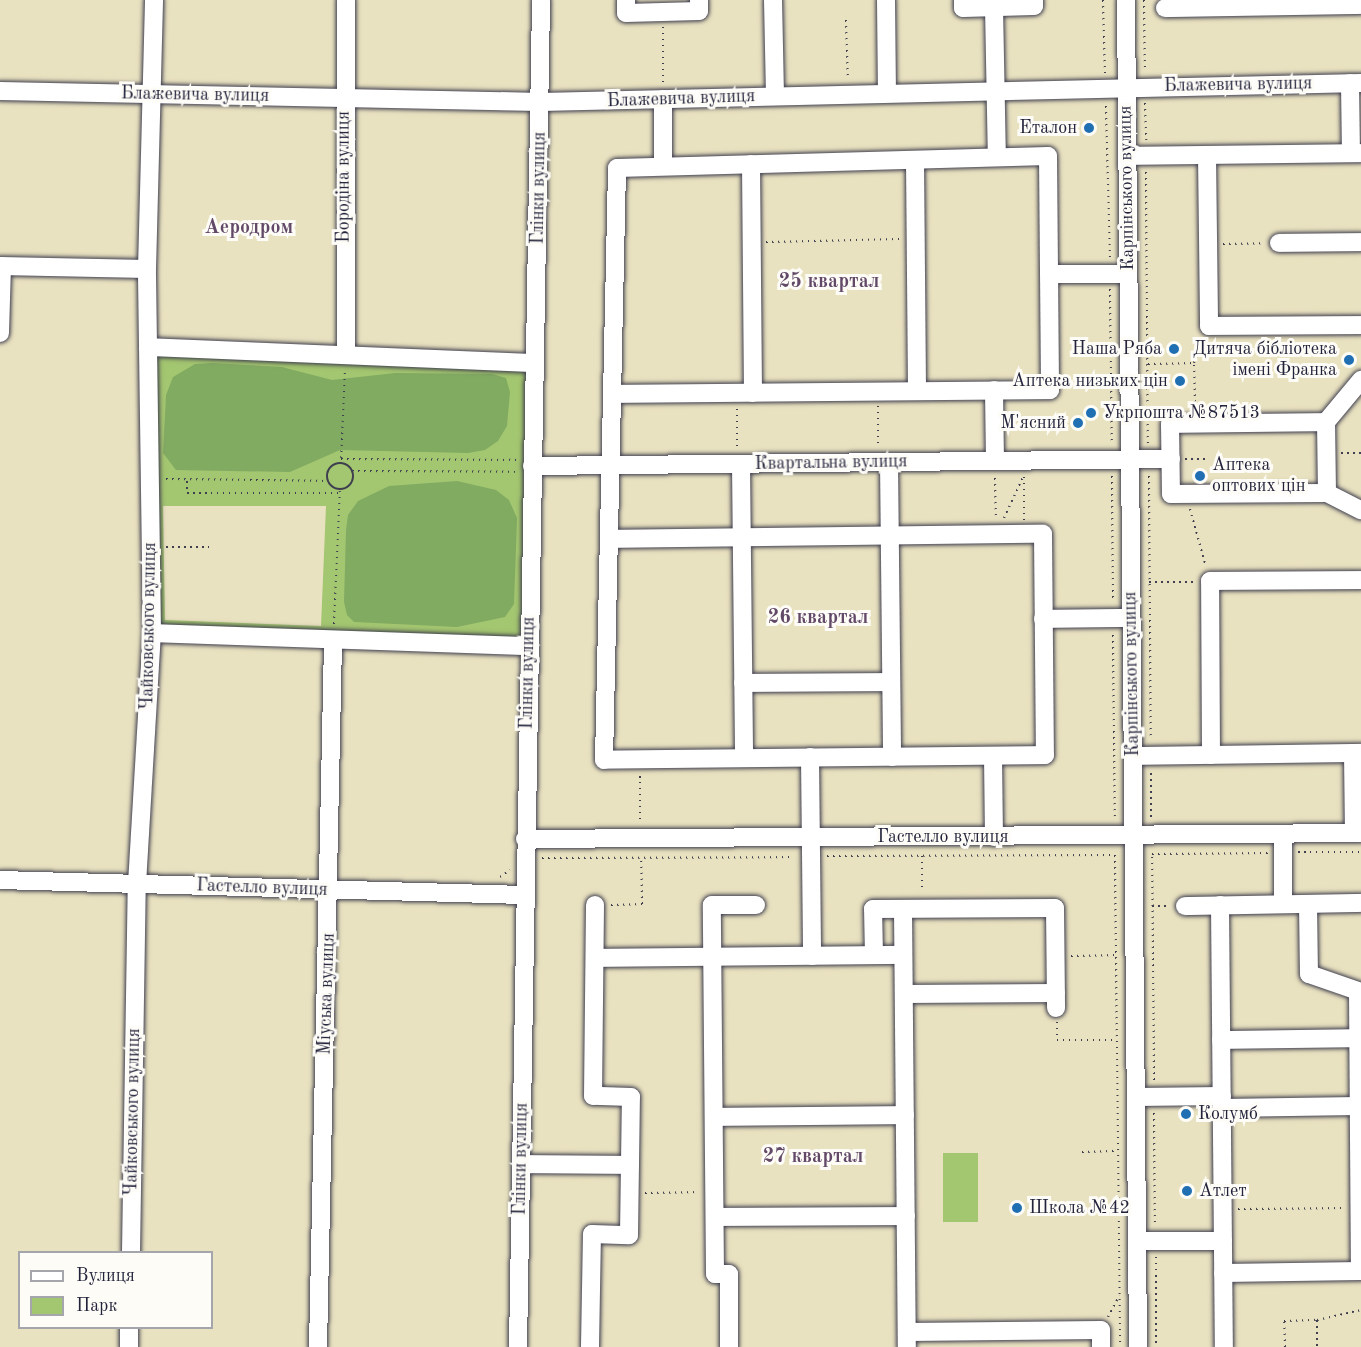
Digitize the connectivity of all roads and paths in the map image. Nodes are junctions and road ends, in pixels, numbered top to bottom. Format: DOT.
graph roads {
  1 [pos="154,0"];
  2 [pos="346,0"];
  3 [pos="541,0"];
  4 [pos="626,0"];
  5 [pos="699,0"];
  6 [pos="773,0"];
  7 [pos="886,0"];
  8 [pos="963,0"];
  9 [pos="1034,0"];
  10 [pos="1103,0"];
  11 [pos="1126,0"];
  12 [pos="1144,0"];
  13 [pos="1207,4"];
  14 [pos="1361,5"];
  15 [pos="994,8"];
  16 [pos="1165,8"];
  17 [pos="663,12"];
  18 [pos="846,20"];
  19 [pos="1105,73"];
  20 [pos="1145,73"];
  21 [pos="848,81"];
  22 [pos="1355,83"];
  23 [pos="1127,87"];
  24 [pos="996,90"];
  25 [pos="0,91"];
  26 [pos="663,92"];
  27 [pos="887,93"];
  28 [pos="152,94"];
  29 [pos="775,96"];
  30 [pos="344,98"];
  31 [pos="1145,100"];
  32 [pos="541,102"];
  33 [pos="1356,153"];
  34 [pos="1207,155"];
  35 [pos="1127,156"];
  36 [pos="1146,156"];
  37 [pos="997,158"];
  38 [pos="915,160"];
  39 [pos="751,164"];
  40 [pos="663,166"];
  41 [pos="915,238"];
  42 [pos="1361,242"];
  43 [pos="752,243"];
  44 [pos="1280,243"];
  45 [pos="1208,244"];
  46 [pos="1,266"];
  47 [pos="147,269"];
  48 [pos="1049,274"];
  49 [pos="1128,274"];
  50 [pos="1209,326"];
  51 [pos="1361,326"];
  52 [pos="0,333"];
  53 [pos="148,348"];
  54 [pos="346,355"];
  55 [pos="535,363"];
  56 [pos="1194,363"];
  57 [pos="1148,364"];
  58 [pos="1361,380"];
  59 [pos="994,390"];
  60 [pos="917,391"];
  61 [pos="878,392"];
  62 [pos="745,393"];
  63 [pos="612,394"];
  64 [pos="1326,422"];
  65 [pos="1195,423"];
  66 [pos="1148,446"];
  67 [pos="884,456"];
  68 [pos="739,458"];
  69 [pos="341,459"];
  70 [pos="1130,459"];
  71 [pos="1171,459"];
  72 [pos="1207,459"];
  73 [pos="341,464"];
  74 [pos="611,465"];
  75 [pos="532,466"];
  76 [pos="995,468"];
  77 [pos="150,471"];
  78 [pos="352,471"];
  79 [pos="1149,472"];
  80 [pos="1112,473"];
  81 [pos="188,481"];
  82 [pos="328,482"];
  83 [pos="340,489"];
  84 [pos="340,493"];
  85 [pos="1327,493"];
  86 [pos="1186,494"];
  87 [pos="1361,510"];
  88 [pos="1025,534"];
  89 [pos="996,535"];
  90 [pos="890,536"];
  91 [pos="742,538"];
  92 [pos="609,539"];
  93 [pos="151,547"];
  94 [pos="213,547"];
  95 [pos="1361,580"];
  96 [pos="1149,582"];
  97 [pos="1210,582"];
  98 [pos="1122,618"];
  99 [pos="1043,619"];
  100 [pos="152,633"];
  101 [pos="333,640"];
  102 [pos="529,646"];
  103 [pos="891,682"];
  104 [pos="743,683"];
  105 [pos="1357,753"];
  106 [pos="1211,754"];
  107 [pos="1151,755"];
  108 [pos="993,756"];
  109 [pos="1132,756"];
  110 [pos="810,757"];
  111 [pos="892,757"];
  112 [pos="744,758"];
  113 [pos="640,759"];
  114 [pos="1115,819"];
  115 [pos="1151,819"];
  116 [pos="640,822"];
  117 [pos="1358,833"];
  118 [pos="1133,836"];
  119 [pos="994,837"];
  120 [pos="811,838"];
  121 [pos="525,839"];
  122 [pos="1283,843"];
  123 [pos="1361,852"];
  124 [pos="1152,854"];
  125 [pos="1115,855"];
  126 [pos="922,856"];
  127 [pos="641,857"];
  128 [pos="524,858"];
  129 [pos="0,880"];
  130 [pos="137,884"];
  131 [pos="330,889"];
  132 [pos="479,893"];
  133 [pos="524,895"];
  134 [pos="1361,903"];
  135 [pos="1283,904"];
  136 [pos="1308,904"];
  137 [pos="595,905"];
  138 [pos="756,905"];
  139 [pos="1220,905"];
  140 [pos="1185,906"];
  141 [pos="903,909"];
  142 [pos="922,909"];
  143 [pos="874,955"];
  144 [pos="903,955"];
  145 [pos="1116,955"];
  146 [pos="812,956"];
  147 [pos="1056,956"];
  148 [pos="712,957"];
  149 [pos="595,958"];
  150 [pos="1359,992"];
  151 [pos="904,994"];
  152 [pos="1359,1038"];
  153 [pos="1057,1040"];
  154 [pos="1117,1040"];
  155 [pos="1221,1040"];
  156 [pos="1136,1097"];
  157 [pos="1222,1102"];
  158 [pos="1358,1106"];
  159 [pos="905,1115"];
  160 [pos="714,1117"];
  161 [pos="1360,1148"];
  162 [pos="1118,1151"];
  163 [pos="1082,1152"];
  164 [pos="521,1164"];
  165 [pos="630,1165"];
  166 [pos="714,1192"];
  167 [pos="630,1193"];
  168 [pos="1359,1208"];
  169 [pos="1223,1209"];
  170 [pos="906,1216"];
  171 [pos="715,1218"];
  172 [pos="1223,1240"];
  173 [pos="1137,1241"];
  174 [pos="131,1251"];
  175 [pos="1360,1271"];
  176 [pos="1223,1273"];
  177 [pos="1119,1295"];
  178 [pos="1361,1310"];
  179 [pos="1317,1320"];
  180 [pos="129,1329"];
  181 [pos="1032,1339"];
  182 [pos="1101,1339"];
  183 [pos="907,1340"];
  184 [pos="129,1347"];
  185 [pos="318,1347"];
  186 [pos="518,1347"];
  187 [pos="590,1347"];
  188 [pos="729,1347"];
  189 [pos="1120,1347"];
  190 [pos="1138,1347"];
  191 [pos="1224,1347"];
  192 [pos="1285,1347"];
  193 [pos="1317,1347"];
  1 -- 28 [label="street, Чайковського вулиця"];
  2 -- 30 [label="street, Бородіна вулиця"];
  3 -- 32 [label="street, Глінки вулиця"];
  4 -- 17 [label="street"];
  5 -- 17 [label="street"];
  6 -- 29 [label="street"];
  7 -- 27 [label="street"];
  8 -- 15 [label="street"];
  9 -- 15 [label="street"];
  10 -- 19 [label="path"];
  11 -- 23 [label="street, Карпінського вулиця"];
  12 -- 20 [label="path"];
  13 -- 14 [label="street"];
  13 -- 16 [label="street"];
  15 -- 24 [label="street"];
  17 -- 26 [label="path"];
  18 -- 21 [label="path"];
  22 -- 23 [label="street, Блажевича вулиця"];
  22 -- 33 [label="street"];
  23 -- 24 [label="street, Блажевича вулиця"];
  23 -- 35 [label="street, Карпінського вулиця"];
  24 -- 27 [label="street, Блажевича вулиця"];
  24 -- 37 [label="street"];
  25 -- 28 [label="street, Блажевича вулиця"];
  26 -- 29 [label="street, Блажевича вулиця"];
  26 -- 32 [label="street, Блажевича вулиця"];
  26 -- 40 [label="street"];
  27 -- 29 [label="street, Блажевича вулиця"];
  28 -- 30 [label="street, Блажевича вулиця"];
  28 -- 47 [label="street, Чайковського вулиця"];
  30 -- 32 [label="street, Блажевича вулиця"];
  30 -- 54 [label="street, Бородіна вулиця"];
  31 -- 36 [label="path"];
  32 -- 55 [label="street, Глінки вулиця"];
  33 -- 34 [label="street"];
  34 -- 36 [label="street"];
  34 -- 45 [label="street"];
  35 -- 36 [label="street"];
  35 -- 49 [label="street, Карпінського вулиця"];
  36 -- 57 [label="path"];
  37 -- 38 [label="street"];
  37 -- 48 [label="street"];
  38 -- 39 [label="street"];
  38 -- 41 [label="street"];
  39 -- 40 [label="street"];
  39 -- 43 [label="street"];
  40 -- 63 [label="street"];
  41 -- 43 [label="path"];
  41 -- 60 [label="street"];
  42 -- 44 [label="street"];
  43 -- 62 [label="street"];
  44 -- 45 [label="path"];
  45 -- 50 [label="street"];
  46 -- 47 [label="street"];
  46 -- 52 [label="street"];
  47 -- 53 [label="street, Чайковського вулиця"];
  48 -- 49 [label="street"];
  48 -- 59 [label="street"];
  49 -- 70 [label="street, Карпінського вулиця"];
  50 -- 51 [label="street"];
  50 -- 56 [label="path"];
  53 -- 54 [label="street"];
  53 -- 77 [label="street, Чайковського вулиця"];
  54 -- 55 [label="street"];
  54 -- 69 [label="path"];
  55 -- 75 [label="street, Глінки вулиця"];
  56 -- 57 [label="path"];
  56 -- 65 [label="path"];
  57 -- 66 [label="path"];
  58 -- 64 [label="street"];
  59 -- 60 [label="street"];
  59 -- 76 [label="street"];
  60 -- 61 [label="street"];
  61 -- 62 [label="street"];
  61 -- 67 [label="path"];
  62 -- 63 [label="street"];
  62 -- 68 [label="path"];
  63 -- 74 [label="street"];
  64 -- 65 [label="street"];
  64 -- 85 [label="street"];
  65 -- 71 [label="street"];
  67 -- 68 [label="street, Квартальна вулиця"];
  67 -- 76 [label="street, Квартальна вулиця"];
  67 -- 90 [label="street"];
  68 -- 74 [label="street, Квартальна вулиця"];
  68 -- 91 [label="street"];
  69 -- 73 [label="path"];
  69 -- 75 [label="path"];
  70 -- 71 [label="street, Квартальна вулиця"];
  70 -- 76 [label="street, Квартальна вулиця"];
  70 -- 98 [label="street, Карпінського вулиця"];
  71 -- 72 [label="path"];
  71 -- 86 [label="street"];
  73 -- 78 [label="path"];
  73 -- 82 [label="path"];
  74 -- 75 [label="street, Квартальна вулиця"];
  74 -- 92 [label="street"];
  75 -- 78 [label="path"];
  75 -- 102 [label="street, Глінки вулиця"];
  76 -- 89 [label="path"];
  77 -- 81 [label="path"];
  77 -- 93 [label="street, Чайковського вулиця"];
  78 -- 83 [label="path"];
  79 -- 96 [label="path"];
  80 -- 98 [label="path"];
  81 -- 82 [label="path"];
  81 -- 84 [label="path"];
  82 -- 83 [label="path"];
  83 -- 84 [label="path"];
  84 -- 101 [label="path"];
  85 -- 86 [label="street"];
  85 -- 87 [label="street"];
  86 -- 97 [label="path"];
  88 -- 89 [label="street"];
  88 -- 89 [label="path"];
  88 -- 99 [label="street"];
  89 -- 90 [label="street"];
  90 -- 91 [label="street"];
  90 -- 103 [label="street"];
  91 -- 92 [label="street"];
  91 -- 104 [label="street"];
  92 -- 113 [label="street"];
  93 -- 94 [label="path"];
  93 -- 100 [label="street, Чайковського вулиця"];
  95 -- 97 [label="street"];
  96 -- 97 [label="path"];
  96 -- 107 [label="path"];
  97 -- 106 [label="street"];
  98 -- 99 [label="street"];
  98 -- 109 [label="street, Карпінського вулиця"];
  98 -- 114 [label="path"];
  99 -- 108 [label="street"];
  100 -- 101 [label="street"];
  100 -- 130 [label="street, Чайковського вулиця"];
  101 -- 102 [label="street"];
  101 -- 131 [label="street, Міуська вулиця"];
  102 -- 121 [label="street, Глінки вулиця"];
  103 -- 104 [label="street"];
  103 -- 111 [label="street"];
  104 -- 112 [label="street"];
  105 -- 106 [label="street"];
  105 -- 117 [label="street"];
  106 -- 107 [label="street"];
  107 -- 109 [label="street"];
  107 -- 115 [label="path"];
  108 -- 111 [label="street"];
  108 -- 119 [label="street"];
  109 -- 118 [label="street, Карпінського вулиця"];
  110 -- 111 [label="street"];
  110 -- 112 [label="street"];
  110 -- 120 [label="street"];
  112 -- 113 [label="street"];
  113 -- 116 [label="path"];
  117 -- 122 [label="street, Гастелло вулиця"];
  118 -- 119 [label="street, Гастелло вулиця"];
  118 -- 122 [label="street, Гастелло вулиця"];
  118 -- 156 [label="street, Карпінського вулиця"];
  119 -- 120 [label="street, Гастелло вулиця"];
  120 -- 121 [label="street, Гастелло вулиця"];
  120 -- 146 [label="street"];
  121 -- 128 [label="street, Глінки вулиця"];
  122 -- 123 [label="path"];
  122 -- 124 [label="path"];
  122 -- 135 [label="street"];
  125 -- 145 [label="path"];
  126 -- 142 [label="path"];
  127 -- 137 [label="path"];
  128 -- 132 [label="path"];
  128 -- 133 [label="street, Глінки вулиця"];
  129 -- 130 [label="street, Гастелло вулиця"];
  130 -- 131 [label="street, Гастелло вулиця"];
  130 -- 174 [label="street, Чайковського вулиця"];
  131 -- 132 [label="street, Гастелло вулиця"];
  131 -- 185 [label="street, Міуська вулиця"];
  132 -- 133 [label="street, Гастелло вулиця"];
  133 -- 164 [label="street, Глінки вулиця"];
  134 -- 136 [label="street"];
  135 -- 136 [label="street"];
  135 -- 139 [label="street"];
  136 -- 150 [label="street"];
  137 -- 149 [label="street"];
  138 -- 148 [label="street"];
  139 -- 140 [label="street"];
  139 -- 155 [label="street"];
  141 -- 142 [label="street"];
  141 -- 143 [label="street"];
  141 -- 144 [label="street"];
  142 -- 147 [label="street"];
  143 -- 144 [label="street"];
  143 -- 146 [label="street"];
  144 -- 151 [label="street"];
  145 -- 147 [label="path"];
  145 -- 154 [label="path"];
  146 -- 148 [label="street"];
  147 -- 151 [label="street"];
  148 -- 149 [label="street"];
  148 -- 160 [label="street"];
  149 -- 165 [label="street"];
  150 -- 152 [label="street"];
  151 -- 159 [label="street"];
  152 -- 155 [label="street"];
  152 -- 158 [label="street"];
  153 -- 154 [label="path"];
  154 -- 162 [label="path"];
  155 -- 157 [label="street"];
  156 -- 157 [label="street"];
  156 -- 173 [label="street, Карпінського вулиця"];
  157 -- 158 [label="street"];
  157 -- 169 [label="street"];
  158 -- 161 [label="street"];
  159 -- 160 [label="street"];
  159 -- 170 [label="street"];
  160 -- 166 [label="street"];
  161 -- 168 [label="street"];
  162 -- 163 [label="path"];
  162 -- 177 [label="path"];
  164 -- 165 [label="street"];
  164 -- 186 [label="street, Глінки вулиця"];
  165 -- 167 [label="street"];
  166 -- 167 [label="path"];
  166 -- 171 [label="street"];
  167 -- 187 [label="street"];
  168 -- 169 [label="path"];
  168 -- 175 [label="street"];
  169 -- 172 [label="street"];
  170 -- 171 [label="street"];
  170 -- 183 [label="street"];
  171 -- 188 [label="street"];
  172 -- 173 [label="street"];
  172 -- 176 [label="street"];
  173 -- 190 [label="street, Карпінського вулиця"];
  175 -- 176 [label="street"];
  176 -- 191 [label="street"];
  177 -- 182 [label="path"];
  177 -- 189 [label="path"];
  178 -- 179 [label="path"];
  179 -- 192 [label="path"];
  179 -- 193 [label="path"];
  180 -- 184 [label="street"];
  181 -- 182 [label="street"];
  181 -- 183 [label="street"];
}
